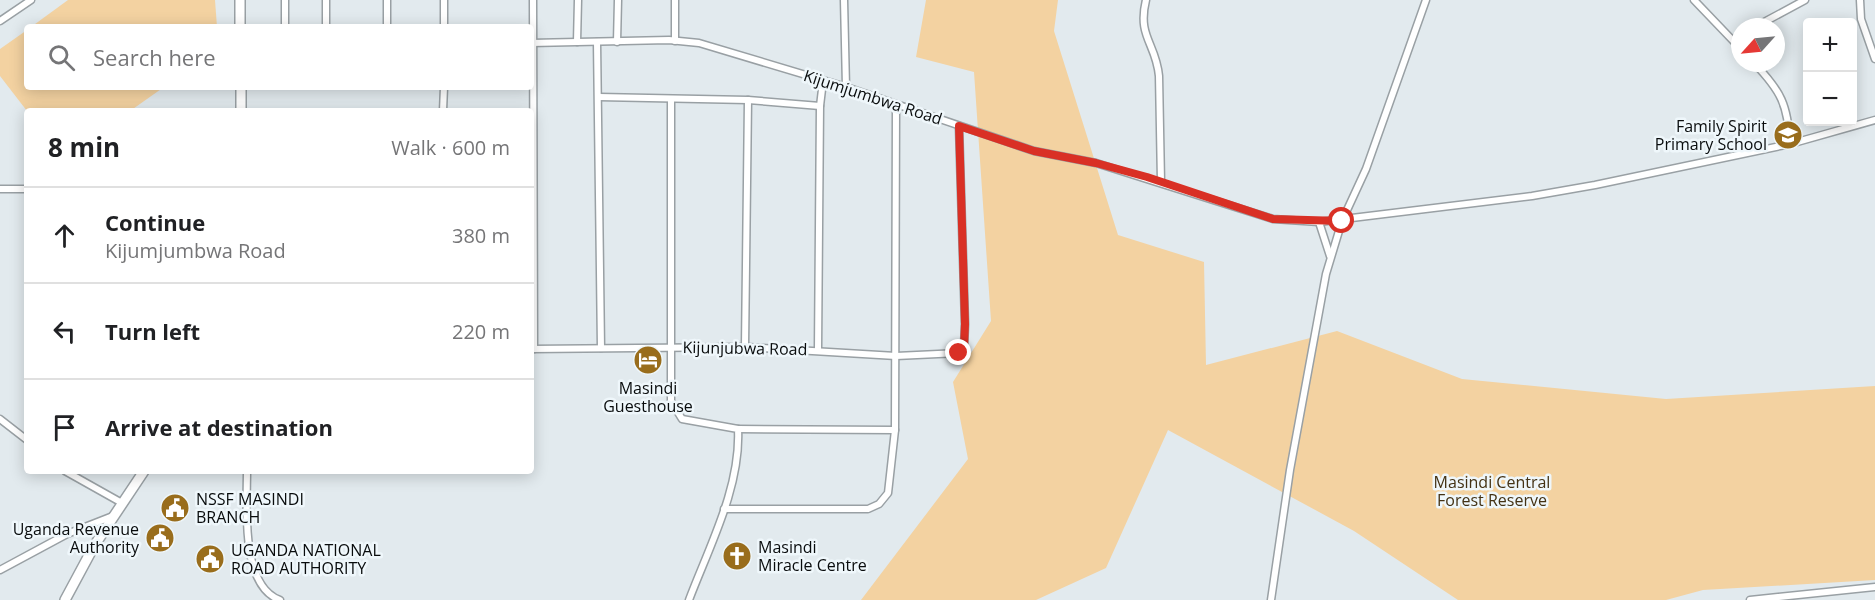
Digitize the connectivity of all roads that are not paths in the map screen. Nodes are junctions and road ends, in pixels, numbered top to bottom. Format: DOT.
graph roads {
  1 [pos="31,0"];
  2 [pos="240,0"];
  3 [pos="285,0"];
  4 [pos="326,0"];
  5 [pos="387,0"];
  6 [pos="444,0"];
  7 [pos="533,0"];
  8 [pos="578,0"];
  9 [pos="618,0"];
  10 [pos="675,0"];
  11 [pos="844,0"];
  12 [pos="1146,0"];
  13 [pos="1426,0"];
  14 [pos="1694,0"];
  15 [pos="1805,0"];
  16 [pos="1860,0"];
  17 [pos="1772,18"];
  18 [pos="0,21"];
  19 [pos="240,24"];
  20 [pos="285,24"];
  21 [pos="326,24"];
  22 [pos="387,24"];
  23 [pos="444,24"];
  24 [pos="532,24"];
  25 [pos="1731,36"];
  26 [pos="675,41"];
  27 [pos="577,42"];
  28 [pos="597,42"];
  29 [pos="617,42"];
  30 [pos="534,43"];
  31 [pos="1875,59"];
  32 [pos="1762,72"];
  33 [pos="823,81"];
  34 [pos="846,87"];
  35 [pos="240,90"];
  36 [pos="444,90"];
  37 [pos="532,90"];
  38 [pos="599,97"];
  39 [pos="670,99"];
  40 [pos="748,100"];
  41 [pos="896,105"];
  42 [pos="820,106"];
  43 [pos="241,108"];
  44 [pos="443,108"];
  45 [pos="532,108"];
  46 [pos="1875,120"];
  47 [pos="959,126"];
  48 [pos="1790,144"];
  49 [pos="1161,182"];
  50 [pos="0,189"];
  51 [pos="24,189"];
  52 [pos="1342,221"];
  53 [pos="1318,222"];
  54 [pos="1330,257"];
  55 [pos="745,346"];
  56 [pos="671,347"];
  57 [pos="601,348"];
  58 [pos="534,349"];
  59 [pos="818,350"];
  60 [pos="896,356"];
  61 [pos="0,419"];
  62 [pos="738,429"];
  63 [pos="895,430"];
  64 [pos="24,438"];
  65 [pos="70,474"];
  66 [pos="142,474"];
  67 [pos="247,474"];
  68 [pos="122,503"];
  69 [pos="724,508"];
  70 [pos="114,515"];
  71 [pos="0,570"];
  72 [pos="1875,587"];
  73 [pos="277,599"];
  74 [pos="65,600"];
  75 [pos="689,600"];
  76 [pos="1271,600"];
  77 [pos="1750,600"];
  1 -- 18 [label="street"];
  2 -- 19 [label="main road"];
  3 -- 20 [label="street"];
  4 -- 21 [label="street"];
  5 -- 22 [label="street"];
  6 -- 23 [label="street"];
  7 -- 24 [label="street"];
  8 -- 27 [label="street"];
  9 -- 29 [label="street"];
  10 -- 26 [label="street"];
  11 -- 34 [label="street"];
  12 -- 49 [label="street"];
  13 -- 52 [label="street"];
  14 -- 25 [label="street"];
  15 -- 17 [label="street"];
  16 -- 31 [label="street"];
  26 -- 29 [label="street, Kijumjumbwa Road"];
  26 -- 33 [label="street, Kijumjumbwa Road"];
  27 -- 28 [label="street, Kijumjumbwa Road"];
  27 -- 30 [label="street, Kijumjumbwa Road"];
  28 -- 29 [label="street, Kijumjumbwa Road"];
  28 -- 38 [label="street"];
  32 -- 48 [label="street"];
  33 -- 34 [label="street, Kijumjumbwa Road"];
  33 -- 42 [label="street"];
  34 -- 41 [label="street, Kijumjumbwa Road"];
  35 -- 43 [label="main road"];
  36 -- 44 [label="street"];
  37 -- 45 [label="street"];
  38 -- 39 [label="street"];
  38 -- 57 [label="street"];
  39 -- 40 [label="street"];
  39 -- 56 [label="street"];
  40 -- 42 [label="street"];
  40 -- 55 [label="street"];
  41 -- 47 [label="street, Kijumjumbwa Road"];
  41 -- 60 [label="street"];
  42 -- 59 [label="street"];
  46 -- 48 [label="street, Kijumjumbwa Road"];
  47 -- 49 [label="street, Kijumjumbwa Road"];
  47 -- 60 [label="street, Kijunjubwa Road"];
  48 -- 52 [label="street, Kijumjumbwa Road"];
  49 -- 53 [label="street, Kijumjumbwa Road"];
  50 -- 51 [label="street"];
  52 -- 53 [label="street, Kijumjumbwa Road"];
  52 -- 54 [label="street"];
  53 -- 54 [label="street"];
  54 -- 76 [label="street"];
  55 -- 56 [label="street, Kijunjubwa Road"];
  55 -- 59 [label="street, Kijunjubwa Road"];
  56 -- 57 [label="street, Kijunjubwa Road"];
  56 -- 62 [label="street"];
  57 -- 58 [label="street, Kijunjubwa Road"];
  59 -- 60 [label="street, Kijunjubwa Road"];
  60 -- 63 [label="street"];
  61 -- 64 [label="street"];
  62 -- 63 [label="street"];
  62 -- 69 [label="street"];
  63 -- 69 [label="street"];
  65 -- 68 [label="street"];
  66 -- 68 [label="main road"];
  67 -- 73 [label="street"];
  68 -- 70 [label="main road"];
  69 -- 75 [label="street"];
  70 -- 71 [label="street"];
  70 -- 74 [label="main road"];
  72 -- 77 [label="street"];
}
